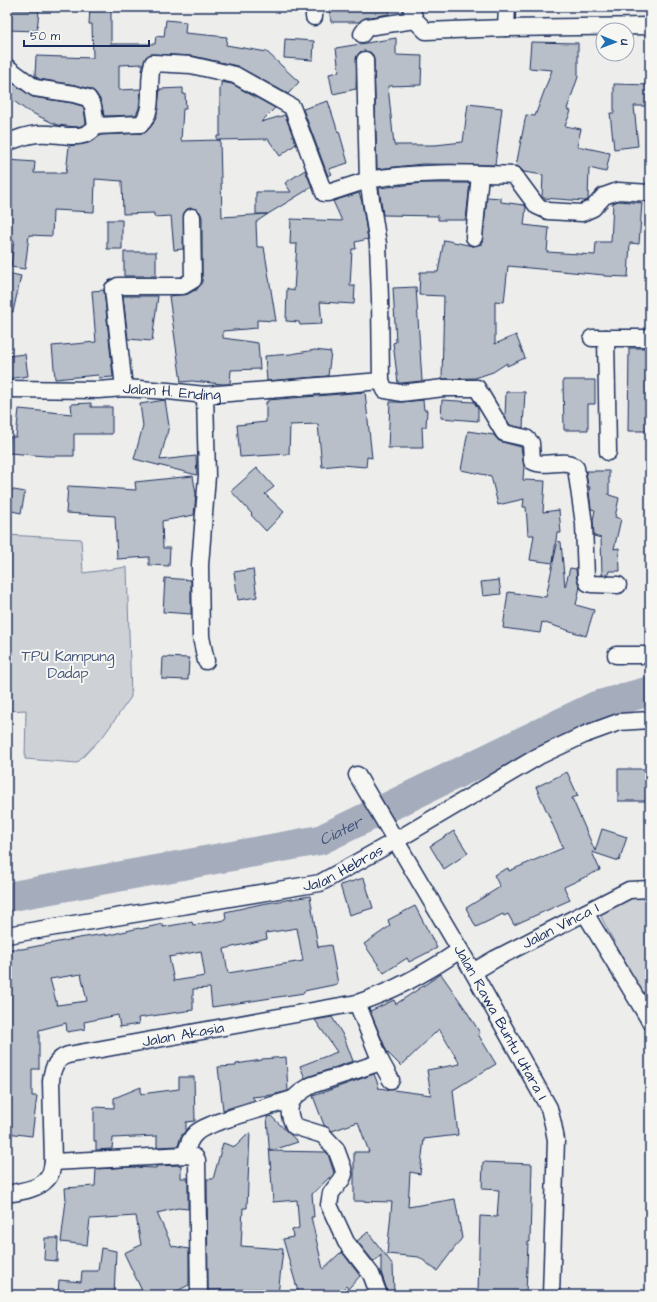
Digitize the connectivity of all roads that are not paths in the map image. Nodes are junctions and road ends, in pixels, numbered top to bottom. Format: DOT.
graph roads {
  1 [pos="507,7"];
  2 [pos="413,14"];
  3 [pos="650,26"];
  4 [pos="506,28"];
  5 [pos="362,34"];
  6 [pos="365,60"];
  7 [pos="8,68"];
  8 [pos="96,126"];
  9 [pos="7,143"];
  10 [pos="480,174"];
  11 [pos="368,180"];
  12 [pos="650,193"];
  13 [pos="192,217"];
  14 [pos="474,237"];
  15 [pos="650,338"];
  16 [pos="381,381"];
  17 [pos="124,388"];
  18 [pos="7,389"];
  19 [pos="205,395"];
  20 [pos="608,452"];
  21 [pos="618,585"];
  22 [pos="616,655"];
  23 [pos="650,655"];
  24 [pos="206,661"];
  25 [pos="650,720"];
  26 [pos="357,775"];
  27 [pos="395,841"];
  28 [pos="650,889"];
  29 [pos="585,913"];
  30 [pos="7,935"];
  31 [pos="460,950"];
  32 [pos="473,972"];
  33 [pos="357,1004"];
  34 [pos="650,1021"];
  35 [pos="381,1062"];
  36 [pos="391,1080"];
  37 [pos="293,1099"];
  38 [pos="186,1155"];
  39 [pos="53,1162"];
  40 [pos="7,1194"];
  41 [pos="199,1295"];
  42 [pos="379,1295"];
  43 [pos="551,1295"];
  1 -- 4 [label="street"];
  2 -- 4 [label="street"];
  2 -- 5 [label="street"];
  3 -- 4 [label="street"];
  6 -- 11 [label="street"];
  7 -- 8 [label="street"];
  8 -- 9 [label="street"];
  8 -- 11 [label="street"];
  10 -- 11 [label="street"];
  10 -- 12 [label="street"];
  10 -- 14 [label="street"];
  11 -- 16 [label="street"];
  13 -- 17 [label="street"];
  15 -- 20 [label="street"];
  16 -- 19 [label="street, Jalan H. Ending"];
  16 -- 21 [label="street"];
  17 -- 18 [label="street, Jalan H. Ending"];
  17 -- 19 [label="street, Jalan H. Ending"];
  19 -- 24 [label="street"];
  22 -- 23 [label="street"];
  25 -- 27 [label="street, Jalan Hebras"];
  26 -- 27 [label="street, Jalan Rawa Buntu Utara I"];
  27 -- 30 [label="street, Jalan Hebras"];
  27 -- 31 [label="street, Jalan Rawa Buntu Utara I"];
  28 -- 29 [label="street, Jalan Vinca I"];
  29 -- 32 [label="street, Jalan Vinca I"];
  29 -- 34 [label="street"];
  31 -- 32 [label="street, Jalan Rawa Buntu Utara I"];
  31 -- 33 [label="street, Jalan Akasia"];
  32 -- 43 [label="street, Jalan Rawa Buntu Utara I"];
  33 -- 35 [label="street"];
  33 -- 39 [label="street, Jalan Akasia"];
  35 -- 36 [label="street"];
  35 -- 37 [label="street"];
  37 -- 38 [label="street"];
  37 -- 42 [label="street"];
  38 -- 39 [label="street"];
  38 -- 41 [label="street"];
  39 -- 40 [label="street, Jalan Akasia"];
}
